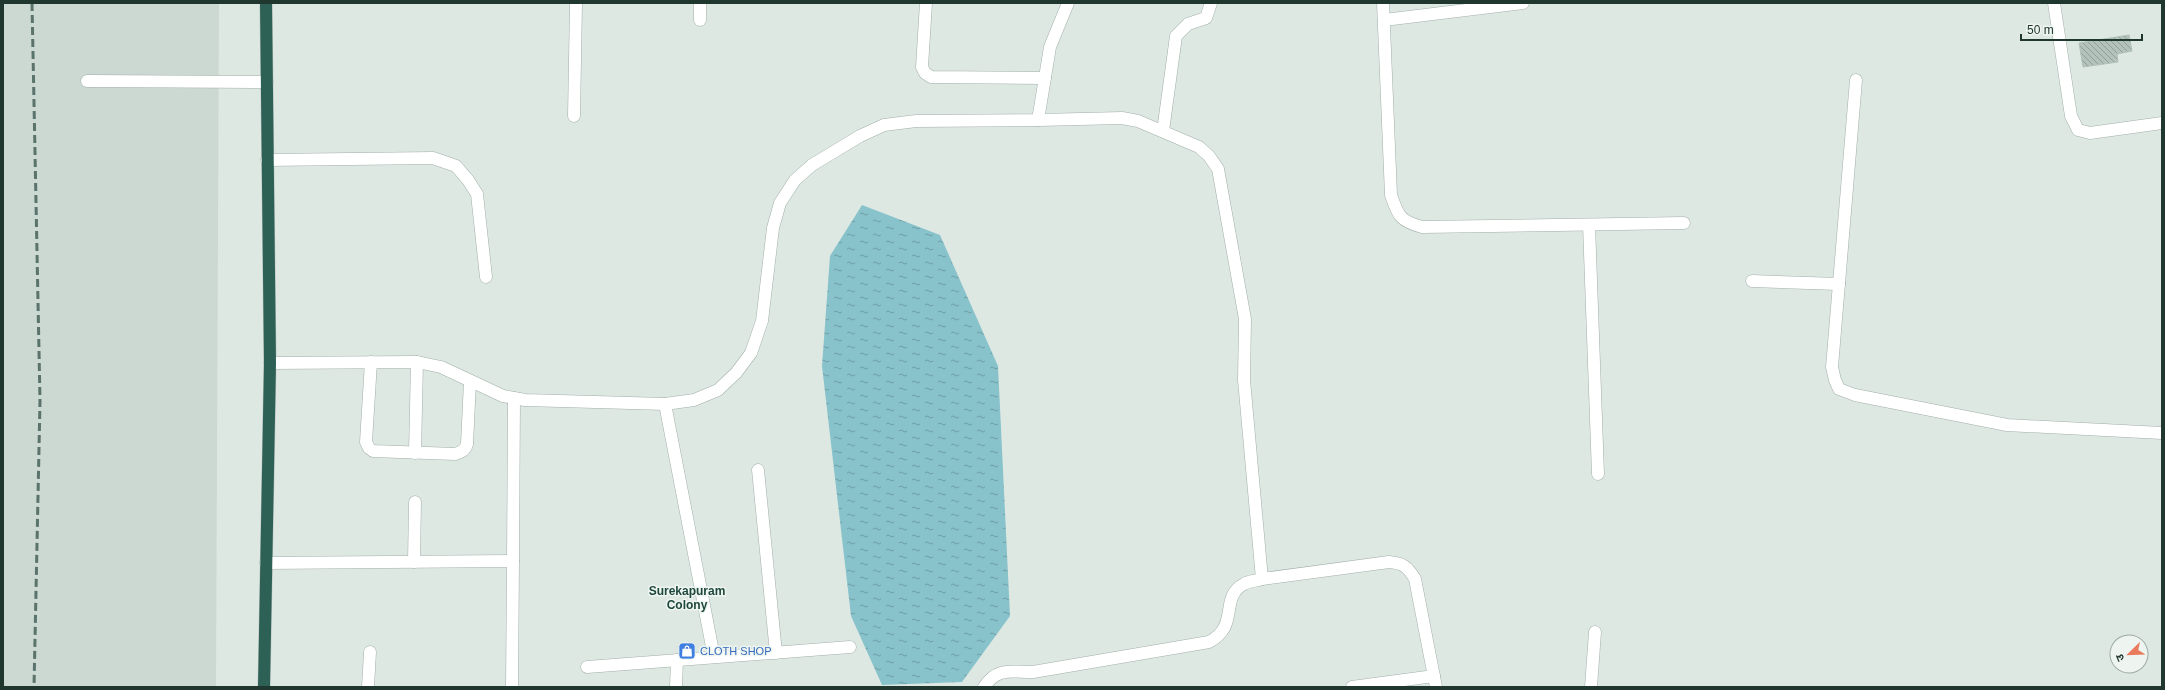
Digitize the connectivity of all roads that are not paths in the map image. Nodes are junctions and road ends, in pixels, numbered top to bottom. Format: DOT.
graph roads {
  1 [pos="266,3"];
  2 [pos="576,3"];
  3 [pos="700,3"];
  4 [pos="926,3"];
  5 [pos="1068,3"];
  6 [pos="1211,3"];
  7 [pos="1383,3"];
  8 [pos="1523,3"];
  9 [pos="2054,3"];
  10 [pos="700,20"];
  11 [pos="1384,20"];
  12 [pos="1045,78"];
  13 [pos="1856,80"];
  14 [pos="87,81"];
  15 [pos="267,82"];
  16 [pos="574,116"];
  17 [pos="1038,120"];
  18 [pos="2162,123"];
  19 [pos="1163,131"];
  20 [pos="267,160"];
  21 [pos="1684,223"];
  22 [pos="1589,225"];
  23 [pos="486,277"];
  24 [pos="1752,281"];
  25 [pos="1839,284"];
  26 [pos="371,362"];
  27 [pos="417,362"];
  28 [pos="270,363"];
  29 [pos="470,381"];
  30 [pos="514,398"];
  31 [pos="664,404"];
  32 [pos="2162,433"];
  33 [pos="415,453"];
  34 [pos="758,470"];
  35 [pos="1598,474"];
  36 [pos="415,502"];
  37 [pos="514,561"];
  38 [pos="414,562"];
  39 [pos="266,563"];
  40 [pos="1262,579"];
  41 [pos="1595,632"];
  42 [pos="850,647"];
  43 [pos="370,652"];
  44 [pos="776,653"];
  45 [pos="714,658"];
  46 [pos="677,660"];
  47 [pos="587,667"];
  48 [pos="1435,682"];
  49 [pos="264,687"];
  50 [pos="368,687"];
  51 [pos="512,687"];
  52 [pos="676,687"];
  53 [pos="984,687"];
  54 [pos="1352,687"];
  55 [pos="1591,687"];
  1 -- 15 [label="highway"];
  2 -- 16 [label="street"];
  3 -- 10 [label="street"];
  4 -- 12 [label="street"];
  5 -- 12 [label="street"];
  6 -- 19 [label="street"];
  7 -- 11 [label="street"];
  8 -- 11 [label="street"];
  9 -- 18 [label="street"];
  11 -- 22 [label="street"];
  12 -- 17 [label="street"];
  13 -- 25 [label="street"];
  14 -- 15 [label="street"];
  15 -- 20 [label="highway"];
  17 -- 19 [label="street"];
  17 -- 31 [label="street"];
  19 -- 40 [label="street"];
  20 -- 23 [label="street"];
  20 -- 28 [label="highway"];
  21 -- 22 [label="street"];
  22 -- 35 [label="street"];
  24 -- 25 [label="street"];
  25 -- 32 [label="street"];
  26 -- 27 [label="street"];
  26 -- 28 [label="street"];
  26 -- 33 [label="street"];
  27 -- 29 [label="street"];
  27 -- 33 [label="street"];
  28 -- 39 [label="highway"];
  29 -- 30 [label="street"];
  29 -- 33 [label="street"];
  30 -- 31 [label="street"];
  30 -- 37 [label="street"];
  31 -- 45 [label="street"];
  34 -- 44 [label="street"];
  36 -- 38 [label="street"];
  37 -- 38 [label="street"];
  37 -- 51 [label="street"];
  38 -- 39 [label="street"];
  39 -- 49 [label="highway"];
  40 -- 48 [label="street"];
  40 -- 53 [label="street"];
  41 -- 55 [label="street"];
  42 -- 44 [label="street"];
  43 -- 50 [label="street"];
  44 -- 45 [label="street"];
  45 -- 46 [label="street"];
  46 -- 47 [label="street"];
  46 -- 52 [label="street"];
  48 -- 54 [label="street"];
}
